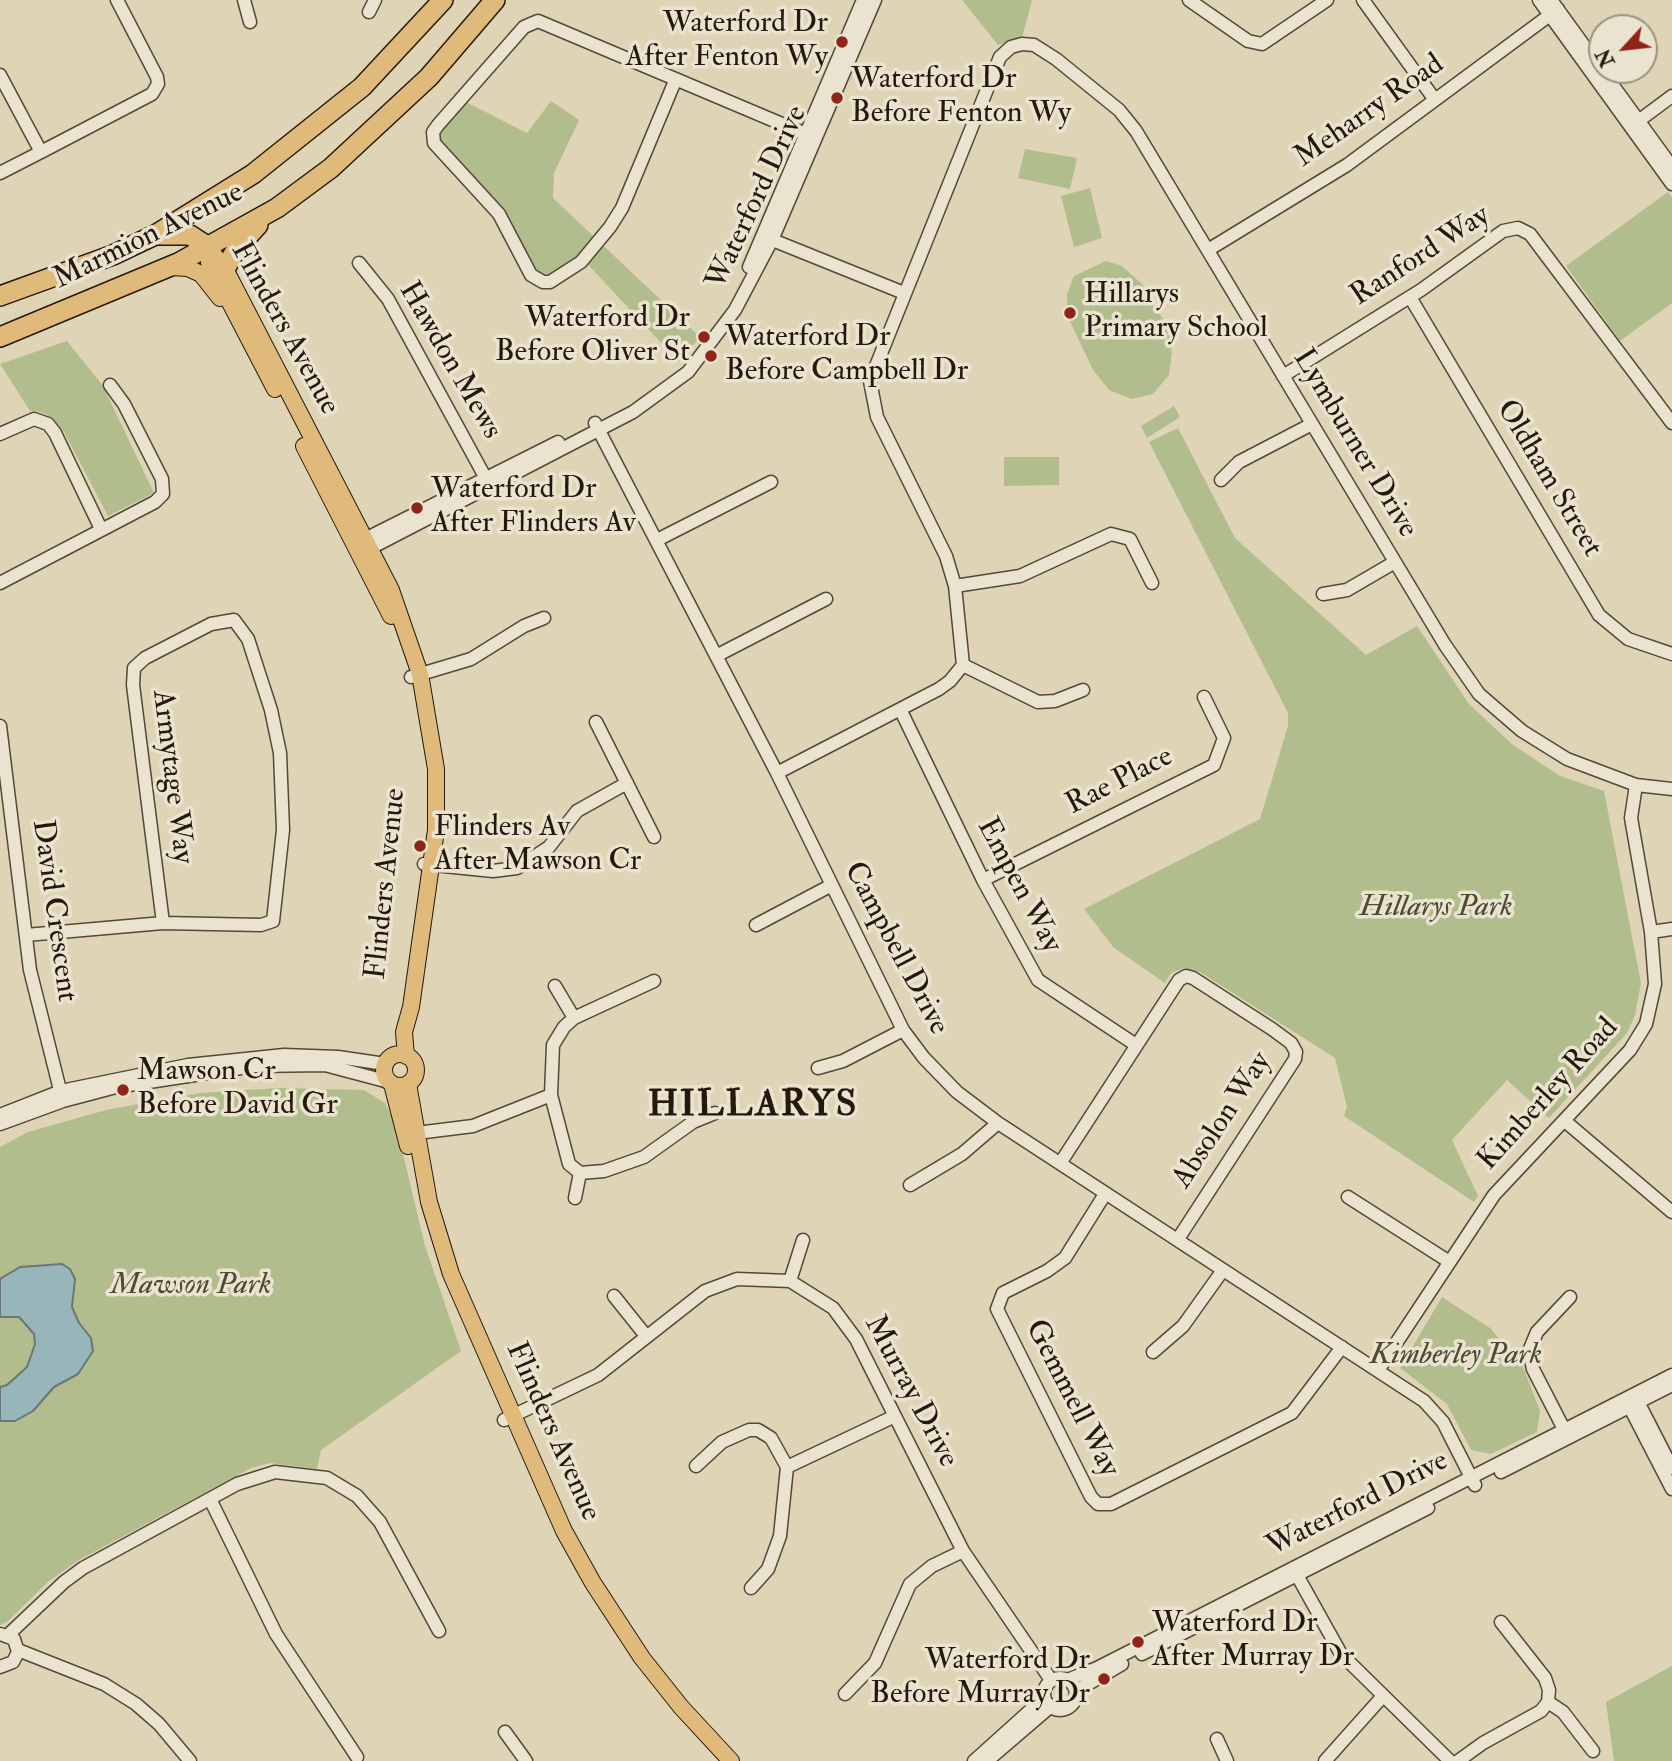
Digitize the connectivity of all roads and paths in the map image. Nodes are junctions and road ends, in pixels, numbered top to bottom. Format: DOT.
graph roads {
  1 [pos="117,0"];
  2 [pos="244,0"];
  3 [pos="443,0"];
  4 [pos="495,0"];
  5 [pos="1189,0"];
  6 [pos="1327,0"];
  7 [pos="1363,0"];
  8 [pos="1539,0"];
  9 [pos="866,2"];
  10 [pos="1553,8"];
  11 [pos="250,22"];
  12 [pos="0,75"];
  13 [pos="675,81"];
  14 [pos="1672,96"];
  15 [pos="1435,100"];
  16 [pos="1635,123"];
  17 [pos="811,136"];
  18 [pos="41,152"];
  19 [pos="1672,167"];
  20 [pos="0,173"];
  21 [pos="1672,184"];
  22 [pos="208,202"];
  23 [pos="276,208"];
  24 [pos="155,235"];
  25 [pos="767,238"];
  26 [pos="207,246"];
  27 [pos="1208,250"];
  28 [pos="359,263"];
  29 [pos="170,267"];
  30 [pos="225,270"];
  31 [pos="904,293"];
  32 [pos="0,296"];
  33 [pos="1410,297"];
  34 [pos="0,337"];
  35 [pos="266,371"];
  36 [pos="1283,376"];
  37 [pos="110,385"];
  38 [pos="1672,423"];
  39 [pos="1312,424"];
  40 [pos="597,426"];
  41 [pos="0,434"];
  42 [pos="1221,480"];
  43 [pos="771,482"];
  44 [pos="488,483"];
  45 [pos="101,529"];
  46 [pos="657,540"];
  47 [pos="363,546"];
  48 [pos="1395,562"];
  49 [pos="0,583"];
  50 [pos="1152,583"];
  51 [pos="955,586"];
  52 [pos="1323,594"];
  53 [pos="826,600"];
  54 [pos="544,618"];
  55 [pos="1672,654"];
  56 [pos="716,656"];
  57 [pos="963,665"];
  58 [pos="415,676"];
  59 [pos="1083,690"];
  60 [pos="1204,697"];
  61 [pos="901,711"];
  62 [pos="596,722"];
  63 [pos="0,726"];
  64 [pos="777,773"];
  65 [pos="627,783"];
  66 [pos="1636,785"];
  67 [pos="1672,789"];
  68 [pos="6,799"];
  69 [pos="654,836"];
  70 [pos="428,864"];
  71 [pos="983,880"];
  72 [pos="830,886"];
  73 [pos="163,923"];
  74 [pos="756,925"];
  75 [pos="1672,929"];
  76 [pos="1650,932"];
  77 [pos="26,935"];
  78 [pos="654,981"];
  79 [pos="555,986"];
  80 [pos="574,1018"];
  81 [pos="903,1030"];
  82 [pos="1136,1045"];
  83 [pos="395,1059"];
  84 [pos="818,1068"];
  85 [pos="396,1083"];
  86 [pos="551,1095"];
  87 [pos="62,1096"];
  88 [pos="715,1113"];
  89 [pos="0,1115"];
  90 [pos="1566,1122"];
  91 [pos="998,1123"];
  92 [pos="0,1124"];
  93 [pos="410,1134"];
  94 [pos="1061,1163"];
  95 [pos="580,1173"];
  96 [pos="911,1185"];
  97 [pos="1105,1194"];
  98 [pos="1348,1197"];
  99 [pos="575,1198"];
  100 [pos="1672,1212"];
  101 [pos="1178,1239"];
  102 [pos="803,1240"];
  103 [pos="1448,1261"];
  104 [pos="1223,1270"];
  105 [pos="790,1281"];
  106 [pos="614,1296"];
  107 [pos="1570,1297"];
  108 [pos="646,1336"];
  109 [pos="1342,1347"];
  110 [pos="1153,1352"];
  111 [pos="1379,1369"];
  112 [pos="1672,1375"];
  113 [pos="1672,1385"];
  114 [pos="1632,1401"];
  115 [pos="895,1416"];
  116 [pos="509,1418"];
  117 [pos="1566,1434"];
  118 [pos="696,1466"];
  119 [pos="788,1467"];
  120 [pos="1672,1468"];
  121 [pos="1473,1481"];
  122 [pos="1672,1489"];
  123 [pos="210,1499"];
  124 [pos="963,1551"];
  125 [pos="1295,1571"];
  126 [pos="751,1588"];
  127 [pos="1502,1622"];
  128 [pos="439,1632"];
  129 [pos="7,1653"];
  130 [pos="1051,1680"];
  131 [pos="1067,1680"];
  132 [pos="1076,1691"];
  133 [pos="845,1694"];
  134 [pos="1383,1696"];
  135 [pos="1047,1702"];
  136 [pos="1548,1702"];
  137 [pos="505,1732"];
  138 [pos="1217,1739"];
  139 [pos="1593,1751"];
  140 [pos="358,1757"];
  141 [pos="190,1761"];
  142 [pos="526,1761"];
  143 [pos="717,1761"];
  144 [pos="731,1761"];
  145 [pos="974,1761"];
  146 [pos="987,1761"];
  147 [pos="1227,1761"];
  148 [pos="1325,1761"];
  149 [pos="1450,1761"];
  150 [pos="1458,1761"];
  1 -- 18 [label="street"];
  2 -- 11 [label="street"];
  3 -- 22 [label="highway, Marmion Avenue"];
  4 -- 23 [label="highway, Marmion Avenue"];
  5 -- 6 [label="street"];
  7 -- 15 [label="street"];
  8 -- 10 [label="street"];
  9 -- 17 [label="street, Waterford Drive"];
  10 -- 15 [label="street, Meharry Road"];
  10 -- 16 [label="street"];
  12 -- 18 [label="street"];
  13 -- 13 [label="street"];
  13 -- 17 [label="street"];
  14 -- 16 [label="street"];
  15 -- 27 [label="street, Meharry Road"];
  16 -- 19 [label="street"];
  16 -- 21 [label="street"];
  17 -- 25 [label="street, Waterford Drive"];
  18 -- 20 [label="street"];
  22 -- 24 [label="highway, Marmion Avenue"];
  22 -- 26 [label="highway"];
  23 -- 26 [label="highway, Marmion Avenue"];
  23 -- 30 [label="highway"];
  24 -- 26 [label="highway"];
  24 -- 32 [label="highway, Marmion Avenue"];
  25 -- 31 [label="street"];
  25 -- 40 [label="street, Waterford Drive"];
  26 -- 29 [label="highway, Marmion Avenue"];
  26 -- 30 [label="main road, Flinders Avenue"];
  26 -- 35 [label="main road, Flinders Avenue"];
  27 -- 31 [label="street, Lymburner Drive"];
  27 -- 36 [label="street, Lymburner Drive"];
  28 -- 44 [label="street, Hawdon Mews"];
  29 -- 34 [label="highway, Marmion Avenue"];
  29 -- 35 [label="main road"];
  30 -- 47 [label="main road, Flinders Avenue"];
  31 -- 51 [label="street, Lymburner Drive"];
  33 -- 36 [label="street, Ranford Way"];
  33 -- 38 [label="street, Ranford Way"];
  33 -- 55 [label="street, Oldham Street"];
  35 -- 47 [label="main road, Flinders Avenue"];
  36 -- 39 [label="street, Lymburner Drive"];
  37 -- 45 [label="street"];
  39 -- 42 [label="street"];
  39 -- 48 [label="street, Lymburner Drive"];
  40 -- 44 [label="street, Waterford Drive"];
  40 -- 46 [label="street, Campbell Drive"];
  41 -- 45 [label="street"];
  43 -- 46 [label="street"];
  44 -- 47 [label="street, Waterford Drive"];
  45 -- 49 [label="street"];
  46 -- 56 [label="street, Campbell Drive"];
  47 -- 58 [label="main road, Flinders Avenue"];
  48 -- 52 [label="street"];
  48 -- 66 [label="street, Lymburner Drive"];
  50 -- 51 [label="street"];
  51 -- 57 [label="street, Lymburner Drive"];
  53 -- 56 [label="street"];
  54 -- 58 [label="street"];
  56 -- 64 [label="street, Campbell Drive"];
  57 -- 59 [label="street"];
  57 -- 61 [label="street"];
  58 -- 70 [label="main road, Flinders Avenue"];
  60 -- 71 [label="street, Rae Place"];
  61 -- 64 [label="street"];
  61 -- 71 [label="street, Empen Way"];
  62 -- 65 [label="street"];
  63 -- 68 [label="street, David Crescent"];
  64 -- 72 [label="street, Campbell Drive"];
  65 -- 69 [label="street"];
  65 -- 70 [label="street"];
  66 -- 67 [label="street, Lymburner Drive"];
  66 -- 76 [label="street, Kimberley Road"];
  68 -- 77 [label="street, David Crescent"];
  70 -- 83 [label="main road, Flinders Avenue"];
  71 -- 82 [label="street, Empen Way"];
  72 -- 74 [label="street"];
  72 -- 81 [label="street, Campbell Drive"];
  73 -- 73 [label="street, Armytage Way"];
  73 -- 77 [label="street, Armytage Way"];
  75 -- 76 [label="street"];
  76 -- 90 [label="street, Kimberley Road"];
  77 -- 87 [label="street, David Crescent"];
  78 -- 80 [label="street"];
  79 -- 80 [label="street"];
  80 -- 86 [label="street"];
  81 -- 84 [label="street"];
  81 -- 91 [label="street, Campbell Drive"];
  82 -- 94 [label="street, Absolon Way"];
  82 -- 101 [label="street, Absolon Way"];
  83 -- 85 [label="main road"];
  83 -- 85 [label="main road"];
  83 -- 87 [label="street"];
  85 -- 87 [label="street"];
  85 -- 93 [label="main road, Flinders Avenue"];
  86 -- 93 [label="street"];
  86 -- 95 [label="street"];
  87 -- 89 [label="street"];
  87 -- 92 [label="street"];
  88 -- 95 [label="street"];
  90 -- 100 [label="street"];
  90 -- 103 [label="street, Kimberley Road"];
  91 -- 94 [label="street, Campbell Drive"];
  91 -- 96 [label="street"];
  93 -- 116 [label="main road, Flinders Avenue"];
  94 -- 97 [label="street, Campbell Drive"];
  95 -- 99 [label="street"];
  97 -- 101 [label="street, Campbell Drive"];
  97 -- 109 [label="street, Gemmell Way"];
  98 -- 103 [label="street"];
  101 -- 104 [label="street, Campbell Drive"];
  102 -- 105 [label="street"];
  103 -- 111 [label="street, Kimberley Road"];
  104 -- 109 [label="street, Campbell Drive"];
  104 -- 110 [label="street"];
  105 -- 108 [label="street, Murray Drive"];
  105 -- 115 [label="street, Murray Drive"];
  106 -- 108 [label="street"];
  107 -- 117 [label="street"];
  108 -- 116 [label="street, Murray Drive"];
  109 -- 111 [label="street, Campbell Drive"];
  111 -- 121 [label="street, Campbell Drive"];
  112 -- 114 [label="street, Waterford Drive"];
  113 -- 114 [label="street, Waterford Drive"];
  114 -- 117 [label="street, Waterford Drive"];
  114 -- 120 [label="street"];
  114 -- 122 [label="street"];
  115 -- 119 [label="street"];
  115 -- 124 [label="street, Murray Drive"];
  116 -- 143 [label="main road, Flinders Avenue"];
  116 -- 144 [label="main road, Flinders Avenue"];
  117 -- 121 [label="street, Waterford Drive"];
  118 -- 119 [label="street"];
  119 -- 126 [label="street"];
  121 -- 125 [label="street, Waterford Drive"];
  123 -- 128 [label="street"];
  123 -- 129 [label="street"];
  123 -- 140 [label="street"];
  124 -- 130 [label="street, Murray Drive"];
  124 -- 133 [label="street"];
  125 -- 131 [label="street, Waterford Drive"];
  125 -- 132 [label="street, Waterford Drive"];
  125 -- 134 [label="street"];
  127 -- 136 [label="street"];
  129 -- 141 [label="street"];
  130 -- 131 [label="street"];
  130 -- 135 [label="street"];
  131 -- 132 [label="street"];
  132 -- 135 [label="street"];
  134 -- 148 [label="street"];
  134 -- 149 [label="street"];
  135 -- 145 [label="street"];
  135 -- 146 [label="street"];
  136 -- 139 [label="street"];
  136 -- 150 [label="street"];
  137 -- 142 [label="street"];
  138 -- 147 [label="street"];
}
